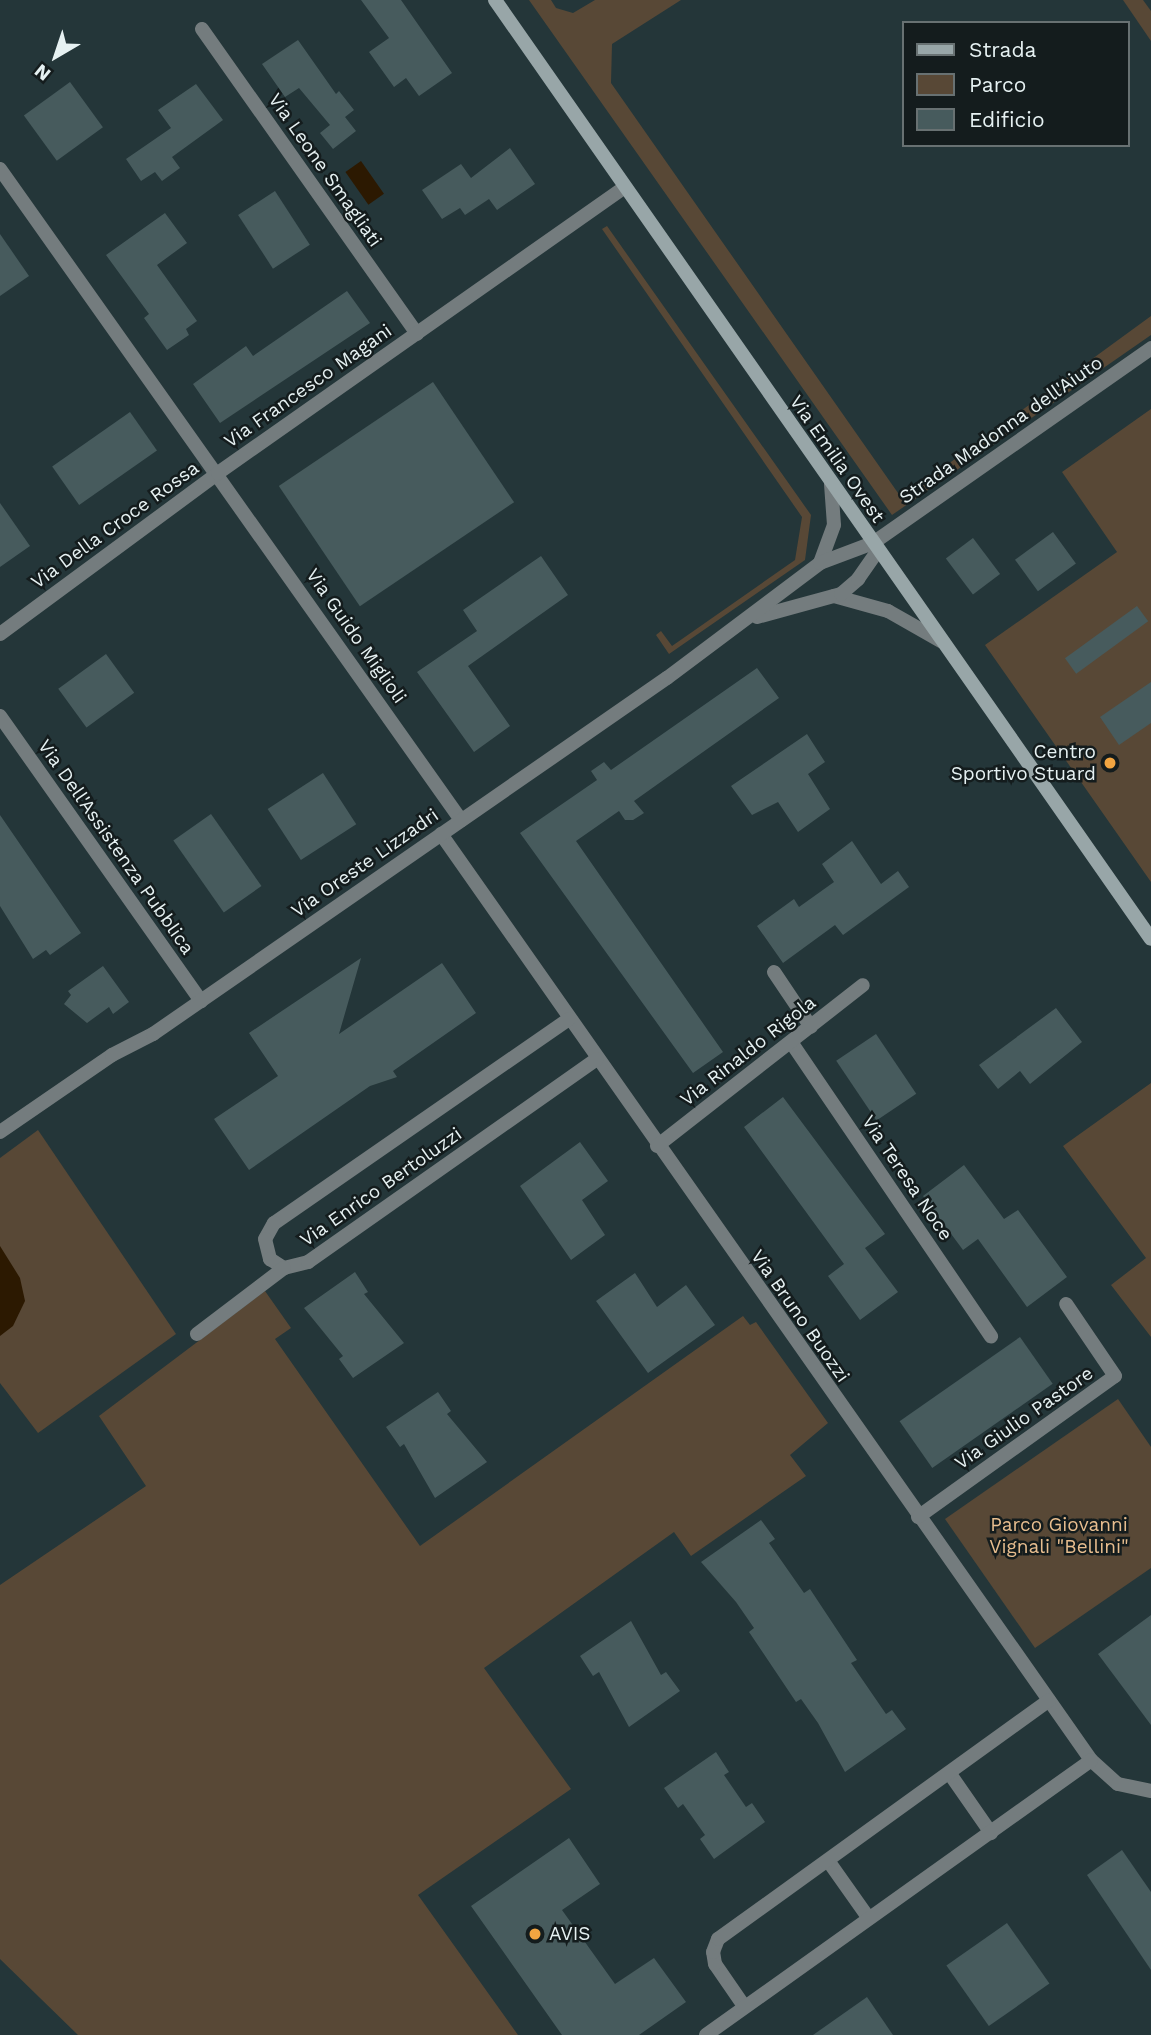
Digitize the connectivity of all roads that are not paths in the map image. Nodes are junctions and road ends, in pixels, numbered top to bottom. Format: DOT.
graph roads {
  1 [pos="495,0"];
  2 [pos="202,29"];
  3 [pos="0,169"];
  4 [pos="623,188"];
  5 [pos="417,334"];
  6 [pos="1151,348"];
  7 [pos="219,473"];
  8 [pos="831,484"];
  9 [pos="875,546"];
  10 [pos="820,563"];
  11 [pos="834,596"];
  12 [pos="750,620"];
  13 [pos="0,634"];
  14 [pos="945,645"];
  15 [pos="0,716"];
  16 [pos="461,820"];
  17 [pos="441,834"];
  18 [pos="1151,939"];
  19 [pos="774,972"];
  20 [pos="863,985"];
  21 [pos="201,1001"];
  22 [pos="569,1019"];
  23 [pos="811,1027"];
  24 [pos="791,1042"];
  25 [pos="597,1059"];
  26 [pos="0,1132"];
  27 [pos="657,1146"];
  28 [pos="284,1268"];
  29 [pos="1066,1304"];
  30 [pos="197,1334"];
  31 [pos="991,1336"];
  32 [pos="918,1517"];
  33 [pos="1049,1700"];
  34 [pos="1091,1760"];
  35 [pos="950,1774"];
  36 [pos="1151,1791"];
  37 [pos="991,1833"];
  38 [pos="829,1862"];
  39 [pos="868,1917"];
  40 [pos="744,2006"];
  41 [pos="706,2035"];
  1 -- 4 [label="street, Via Emilia Ovest"];
  2 -- 5 [label="street, Via Leone Smagliati"];
  3 -- 7 [label="street, Via Francesco Magani"];
  4 -- 5 [label="street, Via Francesco Magani"];
  4 -- 8 [label="street, Via Emilia Ovest"];
  5 -- 7 [label="street, Via Francesco Magani"];
  6 -- 9 [label="street, Strada Madonna dell'Aiuto"];
  7 -- 13 [label="street, Via Della Croce Rossa"];
  7 -- 16 [label="street, Via Guido Miglioli"];
  8 -- 9 [label="street, Via Emilia Ovest"];
  8 -- 10 [label="street"];
  9 -- 10 [label="street, Via Oreste Lizzadri"];
  9 -- 11 [label="street, Via Oreste Lizzadri"];
  9 -- 14 [label="street, Via Emilia Ovest"];
  10 -- 12 [label="street, Via Oreste Lizzadri"];
  11 -- 12 [label="street, Via Oreste Lizzadri"];
  11 -- 14 [label="street, Via Oreste Lizzadri"];
  12 -- 16 [label="street, Via Oreste Lizzadri"];
  14 -- 18 [label="street, Via Emilia Ovest"];
  15 -- 21 [label="street, Via Dell'Assistenza Pubblica"];
  16 -- 17 [label="street, Via Oreste Lizzadri"];
  17 -- 21 [label="street, Via Oreste Lizzadri"];
  17 -- 22 [label="street, Via Bruno Buozzi"];
  19 -- 23 [label="street"];
  20 -- 23 [label="street, Via Rinaldo Rigola"];
  21 -- 26 [label="street, Via Oreste Lizzadri"];
  22 -- 25 [label="street, Via Bruno Buozzi"];
  22 -- 28 [label="street, Via Enrico Bertoluzzi"];
  23 -- 24 [label="street, Via Rinaldo Rigola"];
  24 -- 27 [label="street, Via Rinaldo Rigola"];
  24 -- 31 [label="street, Via Teresa Noce"];
  25 -- 27 [label="street, Via Bruno Buozzi"];
  25 -- 28 [label="street, Via Enrico Bertoluzzi"];
  27 -- 32 [label="street, Via Bruno Buozzi"];
  28 -- 30 [label="street"];
  29 -- 32 [label="street, Via Giulio Pastore"];
  32 -- 33 [label="street, Via Bruno Buozzi"];
  33 -- 34 [label="street, Via Bruno Buozzi"];
  33 -- 35 [label="street"];
  34 -- 36 [label="street, Via Bruno Buozzi"];
  34 -- 37 [label="street"];
  35 -- 37 [label="street"];
  35 -- 38 [label="street"];
  37 -- 39 [label="street"];
  38 -- 39 [label="street"];
  38 -- 40 [label="street"];
  39 -- 40 [label="street"];
  40 -- 41 [label="street"];
}
